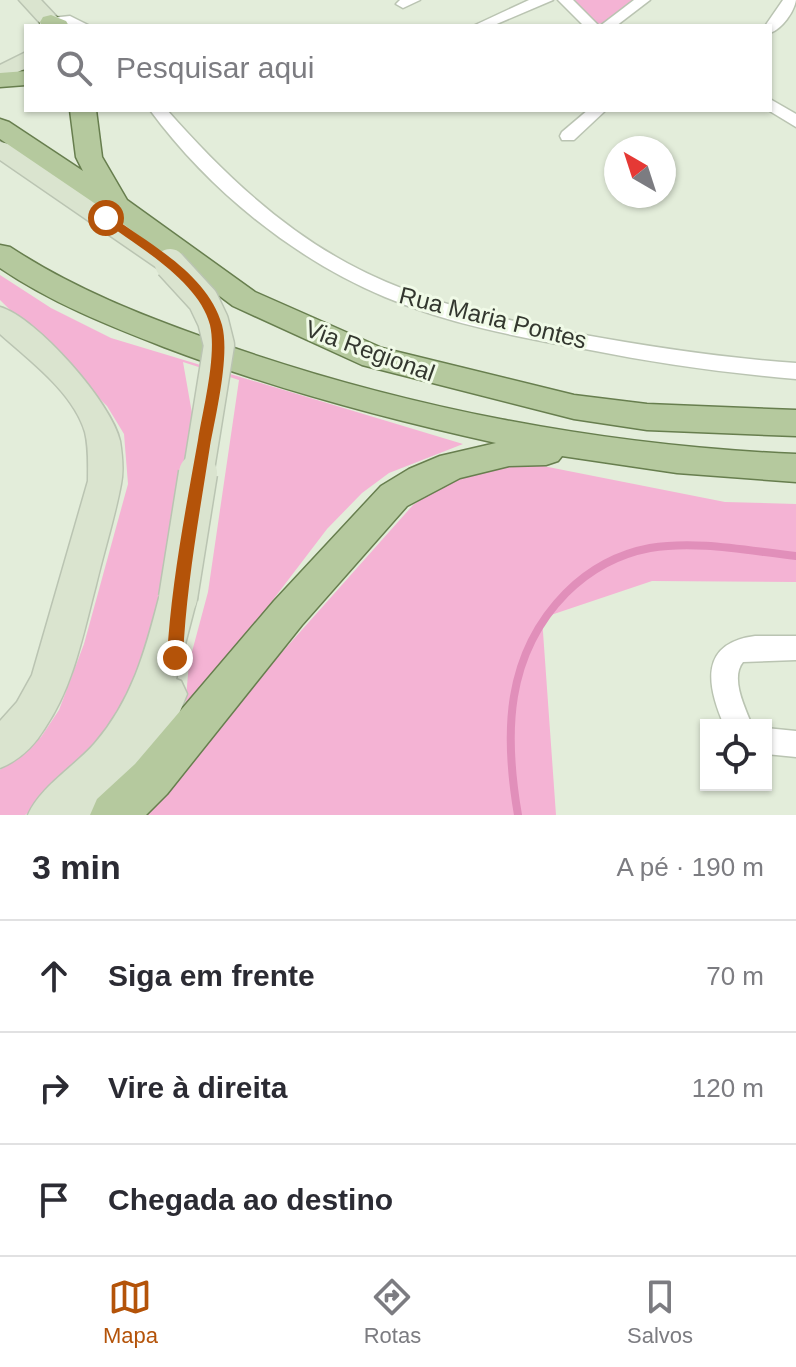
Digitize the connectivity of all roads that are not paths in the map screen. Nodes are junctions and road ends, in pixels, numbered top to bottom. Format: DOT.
graph roads {
  1 [pos="29,0"];
  2 [pos="546,0"];
  3 [pos="565,0"];
  4 [pos="643,0"];
  5 [pos="791,7"];
  6 [pos="52,24"];
  7 [pos="56,24"];
  8 [pos="79,24"];
  9 [pos="484,24"];
  10 [pos="587,24"];
  11 [pos="610,24"];
  12 [pos="772,27"];
  13 [pos="24,60"];
  14 [pos="0,77"];
  15 [pos="24,78"];
  16 [pos="772,105"];
  17 [pos="83,112"];
  18 [pos="160,112"];
  19 [pos="596,112"];
  20 [pos="796,122"];
  21 [pos="0,127"];
  22 [pos="568,136"];
  23 [pos="0,149"];
  24 [pos="116,205"];
  25 [pos="0,254"];
  26 [pos="0,317"];
  27 [pos="796,371"];
  28 [pos="796,423"];
  29 [pos="591,450"];
  30 [pos="796,468"];
  31 [pos="178,598"];
  32 [pos="796,648"];
  33 [pos="736,719"];
  34 [pos="772,742"];
  35 [pos="796,744"];
  36 [pos="0,748"];
  37 [pos="50,815"];
  38 [pos="99,815"];
  39 [pos="113,815"];
  1 -- 6 [label="main road"];
  2 -- 9 [label="street"];
  3 -- 10 [label="street"];
  4 -- 11 [label="street"];
  5 -- 12 [label="street"];
  7 -- 8 [label="street"];
  13 -- 14 [label="main road"];
  14 -- 15 [label="main road"];
  16 -- 20 [label="street"];
  17 -- 24 [label="main road"];
  18 -- 27 [label="street, Rua Maria Pontes"];
  19 -- 22 [label="street"];
  21 -- 24 [label="main road, Via Regional"];
  23 -- 31 [label="main road, bridge"];
  24 -- 28 [label="main road, Via Regional"];
  25 -- 29 [label="main road, Via Regional"];
  26 -- 36 [label="main road"];
  29 -- 30 [label="main road, Via Regional"];
  29 -- 39 [label="main road"];
  31 -- 37 [label="main road"];
  31 -- 38 [label="main road"];
  32 -- 33 [label="street"];
  34 -- 35 [label="street"];
}
